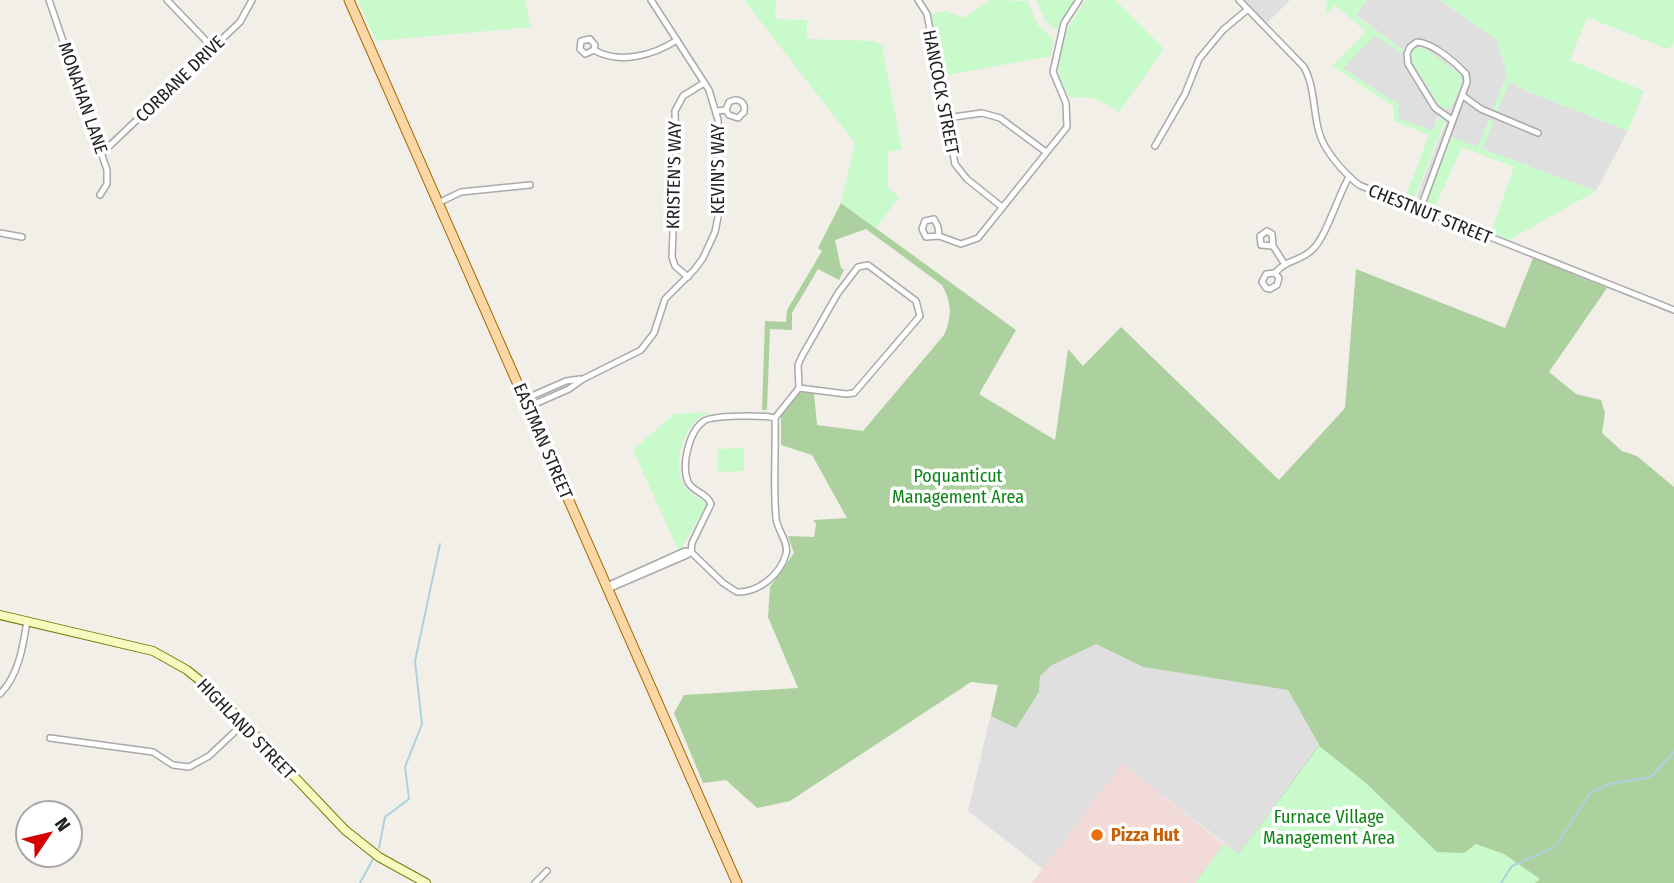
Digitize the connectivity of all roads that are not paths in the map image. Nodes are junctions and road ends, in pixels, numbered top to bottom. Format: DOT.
graph roads {
  1 [pos="49,0"];
  2 [pos="167,0"];
  3 [pos="252,0"];
  4 [pos="349,0"];
  5 [pos="651,0"];
  6 [pos="918,0"];
  7 [pos="1079,0"];
  8 [pos="1238,0"];
  9 [pos="1248,9"];
  10 [pos="677,40"];
  11 [pos="213,48"];
  12 [pos="594,50"];
  13 [pos="705,83"];
  14 [pos="1463,96"];
  15 [pos="726,110"];
  16 [pos="717,111"];
  17 [pos="947,118"];
  18 [pos="1452,120"];
  19 [pos="1538,133"];
  20 [pos="1155,146"];
  21 [pos="1046,152"];
  22 [pos="102,153"];
  23 [pos="1349,177"];
  24 [pos="530,185"];
  25 [pos="100,195"];
  26 [pos="438,203"];
  27 [pos="1002,207"];
  28 [pos="1420,211"];
  29 [pos="0,233"];
  30 [pos="939,236"];
  31 [pos="22,237"];
  32 [pos="1273,246"];
  33 [pos="1284,263"];
  34 [pos="1275,273"];
  35 [pos="688,277"];
  36 [pos="1674,310"];
  37 [pos="799,388"];
  38 [pos="527,403"];
  39 [pos="775,418"];
  40 [pos="691,552"];
  41 [pos="606,588"];
  42 [pos="0,615"];
  43 [pos="27,621"];
  44 [pos="0,694"];
  45 [pos="243,724"];
  46 [pos="50,738"];
  47 [pos="547,871"];
  48 [pos="426,883"];
  49 [pos="535,883"];
  50 [pos="737,883"];
  1 -- 22 [label="street, MONAHAN LANE"];
  2 -- 11 [label="street"];
  3 -- 11 [label="street, CORBANE DRIVE"];
  4 -- 26 [label="main road, EASTMAN STREET"];
  5 -- 10 [label="street, KEVIN'S WAY"];
  6 -- 17 [label="street, HANCOCK STREET"];
  7 -- 21 [label="street"];
  8 -- 9 [label="street, CHESTNUT STREET"];
  9 -- 20 [label="street"];
  9 -- 23 [label="street, CHESTNUT STREET"];
  10 -- 12 [label="street"];
  10 -- 13 [label="street, KEVIN'S WAY"];
  11 -- 22 [label="street, CORBANE DRIVE"];
  13 -- 16 [label="street, KEVIN'S WAY"];
  13 -- 35 [label="street, KRISTEN'S WAY"];
  14 -- 18 [label="street"];
  14 -- 18 [label="street"];
  14 -- 19 [label="street"];
  15 -- 16 [label="street"];
  16 -- 35 [label="street, KEVIN'S WAY"];
  17 -- 21 [label="street"];
  17 -- 27 [label="street, HANCOCK STREET"];
  18 -- 28 [label="street"];
  21 -- 27 [label="street"];
  22 -- 25 [label="street, MONAHAN LANE"];
  23 -- 28 [label="street, CHESTNUT STREET"];
  23 -- 33 [label="street"];
  24 -- 26 [label="street"];
  26 -- 38 [label="main road, EASTMAN STREET"];
  27 -- 30 [label="street"];
  28 -- 36 [label="street, CHESTNUT STREET"];
  29 -- 31 [label="street"];
  32 -- 33 [label="street"];
  33 -- 34 [label="street"];
  35 -- 38 [label="street, KEVIN'S WAY"];
  37 -- 37 [label="street"];
  37 -- 39 [label="street"];
  38 -- 41 [label="main road, EASTMAN STREET"];
  39 -- 40 [label="street"];
  39 -- 40 [label="street"];
  40 -- 41 [label="street"];
  41 -- 50 [label="main road, EASTMAN STREET"];
  42 -- 43 [label="street, HIGHLAND STREET"];
  43 -- 44 [label="street"];
  43 -- 45 [label="street, HIGHLAND STREET"];
  45 -- 46 [label="street"];
  45 -- 48 [label="street, HIGHLAND STREET"];
  47 -- 49 [label="street"];
}
